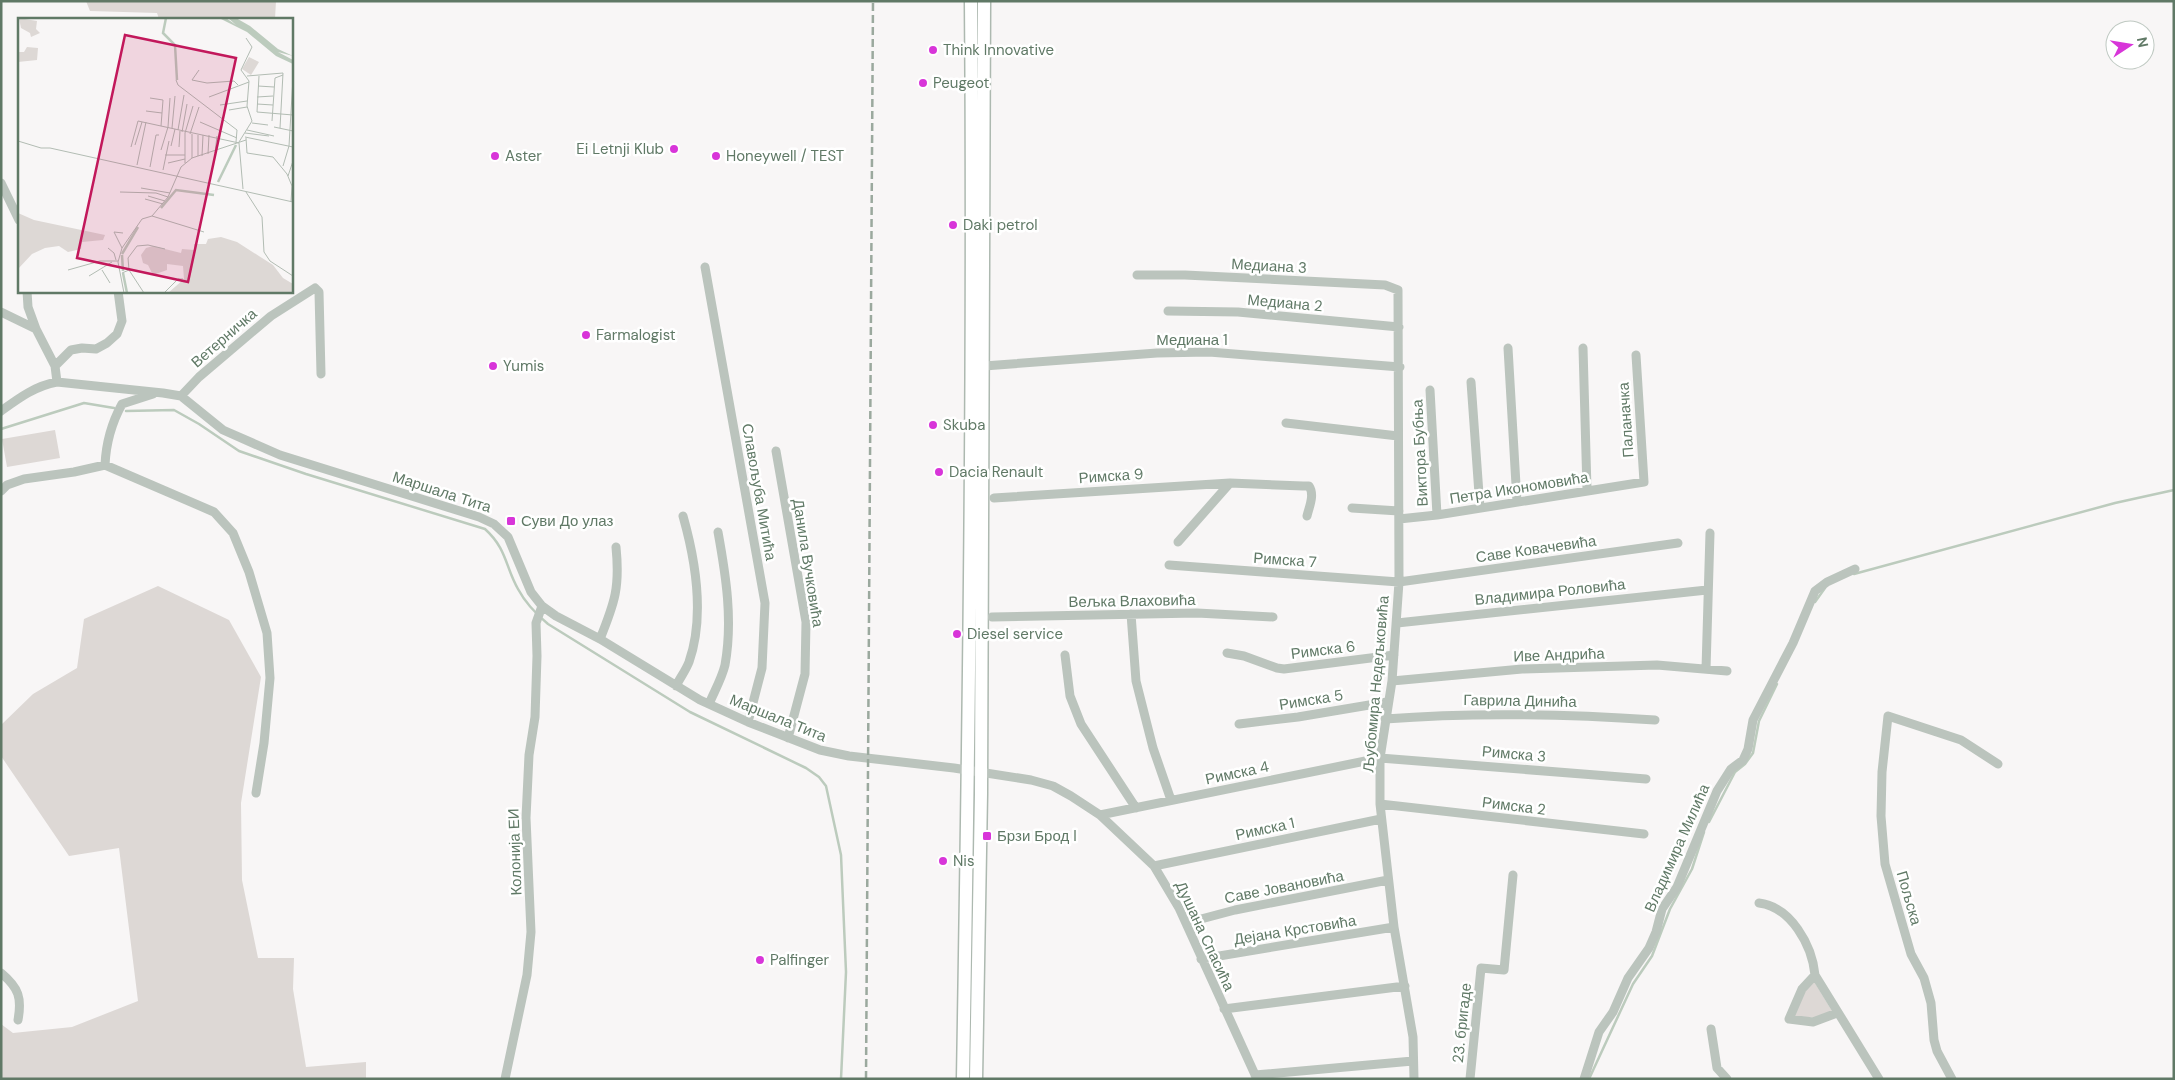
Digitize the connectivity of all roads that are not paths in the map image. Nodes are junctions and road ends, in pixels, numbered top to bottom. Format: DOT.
graph roads {
  1 [pos="971,1"];
  2 [pos="984,1"];
  3 [pos="1,183"];
  4 [pos="18,218"];
  5 [pos="705,267"];
  6 [pos="1138,275"];
  7 [pos="1398,290"];
  8 [pos="27,292"];
  9 [pos="118,292"];
  10 [pos="1168,311"];
  11 [pos="1,312"];
  12 [pos="1399,327"];
  13 [pos="36,329"];
  14 [pos="1508,348"];
  15 [pos="1583,348"];
  16 [pos="1636,356"];
  17 [pos="55,366"];
  18 [pos="984,366"];
  19 [pos="1400,367"];
  20 [pos="320,374"];
  21 [pos="57,382"];
  22 [pos="1471,382"];
  23 [pos="1430,390"];
  24 [pos="163,393"];
  25 [pos="181,396"];
  26 [pos="1,411"];
  27 [pos="1286,423"];
  28 [pos="1398,436"];
  29 [pos="776,451"];
  30 [pos="105,465"];
  31 [pos="1644,482"];
  32 [pos="1230,483"];
  33 [pos="1587,490"];
  34 [pos="1,491"];
  35 [pos="994,498"];
  36 [pos="1517,502"];
  37 [pos="1352,508"];
  38 [pos="1480,508"];
  39 [pos="1399,515"];
  40 [pos="1437,515"];
  41 [pos="683,516"];
  42 [pos="1307,516"];
  43 [pos="718,532"];
  44 [pos="1710,533"];
  45 [pos="1178,542"];
  46 [pos="1678,543"];
  47 [pos="616,548"];
  48 [pos="1169,565"];
  49 [pos="1855,569"];
  50 [pos="1399,582"];
  51 [pos="1707,590"];
  52 [pos="541,610"];
  53 [pos="1131,614"];
  54 [pos="992,617"];
  55 [pos="1273,617"];
  56 [pos="1397,623"];
  57 [pos="600,639"];
  58 [pos="1227,653"];
  59 [pos="1065,655"];
  60 [pos="1394,655"];
  61 [pos="1706,669"];
  62 [pos="1727,671"];
  63 [pos="1392,681"];
  64 [pos="676,686"];
  65 [pos="1387,702"];
  66 [pos="709,704"];
  67 [pos="1384,719"];
  68 [pos="1655,720"];
  69 [pos="748,722"];
  70 [pos="1239,724"];
  71 [pos="788,738"];
  72 [pos="1380,758"];
  73 [pos="1998,764"];
  74 [pos="968,770"];
  75 [pos="981,772"];
  76 [pos="1646,779"];
  77 [pos="256,793"];
  78 [pos="1171,800"];
  79 [pos="1380,804"];
  80 [pos="1136,808"];
  81 [pos="1100,815"];
  82 [pos="1380,819"];
  83 [pos="1644,834"];
  84 [pos="1154,866"];
  85 [pos="1513,875"];
  86 [pos="1388,880"];
  87 [pos="1759,903"];
  88 [pos="1186,923"];
  89 [pos="1394,927"];
  90 [pos="1201,959"];
  91 [pos="1,973"];
  92 [pos="1815,975"];
  93 [pos="1405,986"];
  94 [pos="1224,1009"];
  95 [pos="1837,1013"];
  96 [pos="18,1020"];
  97 [pos="1711,1029"];
  98 [pos="1413,1061"];
  99 [pos="1256,1077"];
  100 [pos="505,1079"];
  101 [pos="964,1079"];
  102 [pos="976,1079"];
  103 [pos="1414,1079"];
  104 [pos="1470,1079"];
  105 [pos="1584,1079"];
  106 [pos="1727,1079"];
  107 [pos="1879,1079"];
  108 [pos="1952,1079"];
  1 -- 74 [label="main road"];
  2 -- 18 [label="main road"];
  3 -- 4 [label="street"];
  5 -- 69 [label="street, Славољуба Митића"];
  6 -- 7 [label="street, Медиана 3"];
  7 -- 12 [label="street, Љубомира Недељковића"];
  8 -- 13 [label="street"];
  9 -- 17 [label="street"];
  10 -- 12 [label="street, Медиана 2"];
  11 -- 13 [label="street"];
  12 -- 19 [label="street, Љубомира Недељковића"];
  13 -- 17 [label="street"];
  14 -- 36 [label="street"];
  15 -- 33 [label="street"];
  16 -- 31 [label="street, Паланачка"];
  17 -- 21 [label="street"];
  18 -- 19 [label="street, Медиана 1"];
  18 -- 75 [label="main road"];
  19 -- 28 [label="street, Љубомира Недељковића"];
  20 -- 25 [label="street, Ветерничка"];
  21 -- 24 [label="street, Маршала Тита"];
  21 -- 26 [label="street, Маршала Тита"];
  22 -- 38 [label="street"];
  23 -- 40 [label="street, Виктора Бубња"];
  24 -- 25 [label="street, Маршала Тита"];
  24 -- 30 [label="street"];
  25 -- 52 [label="street, Маршала Тита"];
  27 -- 28 [label="street"];
  28 -- 39 [label="street, Љубомира Недељковића"];
  29 -- 71 [label="street, Данила Вучковића"];
  30 -- 34 [label="street"];
  30 -- 77 [label="street"];
  31 -- 33 [label="street, Петра Икономовића"];
  32 -- 35 [label="street, Римска 9"];
  32 -- 42 [label="street, Римска 9"];
  32 -- 45 [label="street"];
  33 -- 36 [label="street, Петра Икономовића"];
  36 -- 38 [label="street, Петра Икономовића"];
  37 -- 39 [label="street, Петра Икономовића"];
  38 -- 40 [label="street, Петра Икономовића"];
  39 -- 40 [label="street, Петра Икономовића"];
  39 -- 50 [label="street, Љубомира Недељковића"];
  41 -- 64 [label="street"];
  43 -- 66 [label="street"];
  44 -- 51 [label="street"];
  46 -- 50 [label="street, Саве Ковачевића"];
  47 -- 57 [label="street"];
  48 -- 50 [label="street, Римска 7"];
  49 -- 105 [label="street, Владимира Милића"];
  50 -- 56 [label="street, Љубомира Недељковића"];
  51 -- 56 [label="street, Владимира Роловића"];
  51 -- 61 [label="street"];
  52 -- 57 [label="street, Маршала Тита"];
  52 -- 100 [label="street, Колонија ЕИ"];
  53 -- 54 [label="street, Вељка Влаховића"];
  53 -- 55 [label="street, Вељка Влаховића"];
  53 -- 78 [label="street"];
  56 -- 60 [label="street, Љубомира Недељковића"];
  57 -- 64 [label="street, Маршала Тита"];
  58 -- 60 [label="street, Римска 6"];
  59 -- 80 [label="street"];
  60 -- 63 [label="street, Љубомира Недељковића"];
  61 -- 62 [label="street, Иве Андрића"];
  61 -- 63 [label="street, Иве Андрића"];
  63 -- 65 [label="street, Љубомира Недељковића"];
  64 -- 66 [label="street, Маршала Тита"];
  65 -- 67 [label="street, Љубомира Недељковића"];
  65 -- 70 [label="street, Римска 5"];
  66 -- 69 [label="street, Маршала Тита"];
  67 -- 68 [label="street, Гаврила Динића"];
  67 -- 72 [label="street, Љубомира Недељковића"];
  69 -- 71 [label="street, Маршала Тита"];
  71 -- 74 [label="street, Маршала Тита"];
  72 -- 76 [label="street, Римска 3"];
  72 -- 78 [label="street, Римска 4"];
  72 -- 79 [label="street, Љубомира Недељковића"];
  73 -- 108 [label="street, Пољска"];
  74 -- 75 [label="street, Душана Спасића"];
  74 -- 101 [label="main road"];
  75 -- 81 [label="street, Душана Спасића"];
  75 -- 102 [label="main road"];
  78 -- 80 [label="street, Римска 4"];
  79 -- 82 [label="street, Љубомира Недељковића"];
  79 -- 83 [label="street, Римска 2"];
  80 -- 81 [label="street, Римска 4"];
  81 -- 84 [label="street, Душана Спасића"];
  82 -- 84 [label="street, Римска 1"];
  82 -- 86 [label="street, Љубомира Недељковића"];
  84 -- 88 [label="street, Душана Спасића"];
  85 -- 104 [label="street, 23. бригаде"];
  86 -- 88 [label="street, Саве Јовановића"];
  86 -- 89 [label="street, Љубомира Недељковића"];
  87 -- 92 [label="street"];
  88 -- 90 [label="street, Душана Спасића"];
  89 -- 90 [label="street, Дејана Крстовића"];
  89 -- 93 [label="street, Љубомира Недељковића"];
  90 -- 94 [label="street, Душана Спасића"];
  91 -- 96 [label="street"];
  92 -- 95 [label="street"];
  92 -- 95 [label="street"];
  93 -- 94 [label="street"];
  93 -- 98 [label="street, Љубомира Недељковића"];
  94 -- 99 [label="street, Душана Спасића"];
  95 -- 107 [label="street"];
  97 -- 106 [label="street"];
  98 -- 99 [label="street"];
  98 -- 103 [label="street, Љубомира Недељковића"];
}
